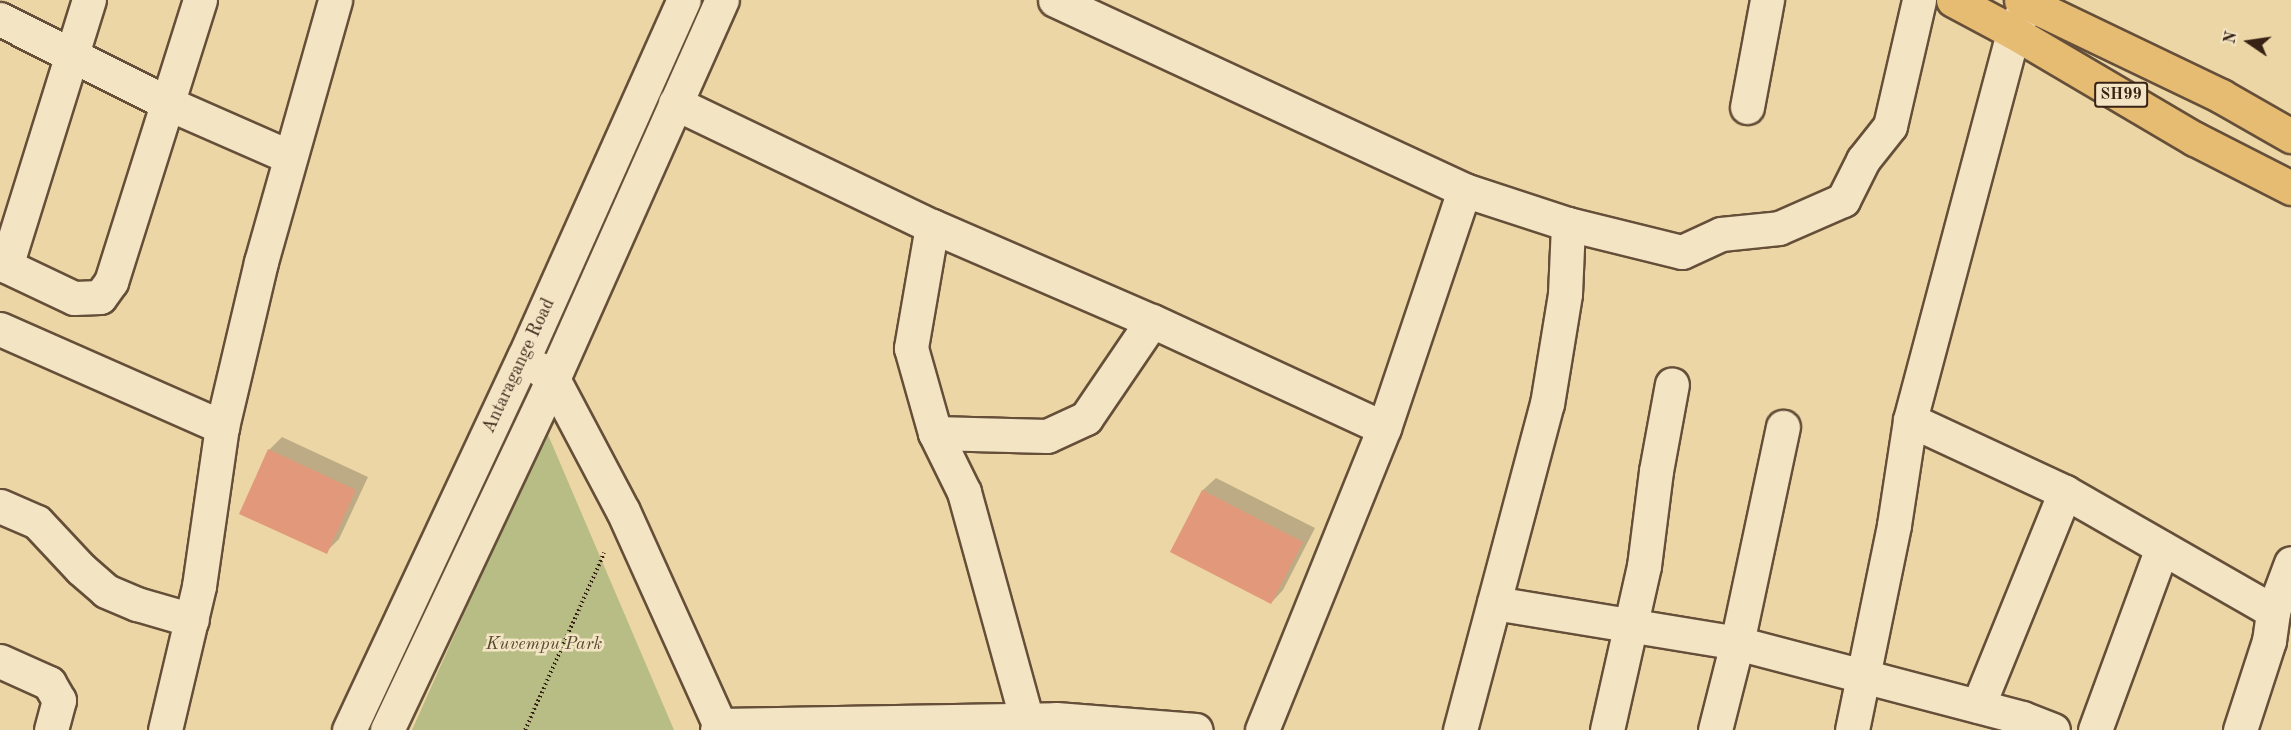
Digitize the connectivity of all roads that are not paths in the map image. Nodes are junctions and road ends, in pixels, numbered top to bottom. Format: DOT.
graph roads {
  1 [pos="89,0"];
  2 [pos="200,0"];
  3 [pos="335,0"];
  4 [pos="684,0"];
  5 [pos="722,0"];
  6 [pos="1055,0"];
  7 [pos="1767,0"];
  8 [pos="1919,0"];
  9 [pos="1953,0"];
  10 [pos="2020,12"];
  11 [pos="0,19"];
  12 [pos="73,56"];
  13 [pos="166,102"];
  14 [pos="675,103"];
  15 [pos="1747,107"];
  16 [pos="2291,136"];
  17 [pos="290,158"];
  18 [pos="2291,188"];
  19 [pos="1464,190"];
  20 [pos="1568,224"];
  21 [pos="932,226"];
  22 [pos="3,265"];
  23 [pos="1152,321"];
  24 [pos="0,329"];
  25 [pos="524,357"];
  26 [pos="553,379"];
  27 [pos="1672,384"];
  28 [pos="1910,420"];
  29 [pos="222,427"];
  30 [pos="1783,427"];
  31 [pos="1384,428"];
  32 [pos="935,433"];
  33 [pos="2065,492"];
  34 [pos="0,506"];
  35 [pos="2162,548"];
  36 [pos="2289,574"];
  37 [pos="1494,603"];
  38 [pos="2273,611"];
  39 [pos="192,620"];
  40 [pos="1630,626"];
  41 [pos="1737,643"];
  42 [pos="0,661"];
  43 [pos="1863,676"];
  44 [pos="1978,706"];
  45 [pos="1027,720"];
  46 [pos="2020,724"];
  47 [pos="720,728"];
  48 [pos="51,730"];
  49 [pos="165,730"];
  50 [pos="349,730"];
  51 [pos="387,730"];
  52 [pos="1196,730"];
  53 [pos="1263,730"];
  54 [pos="1460,730"];
  55 [pos="1607,730"];
  56 [pos="1715,730"];
  57 [pos="1852,730"];
  58 [pos="2053,730"];
  59 [pos="2095,730"];
  60 [pos="2240,730"];
  1 -- 12 [label="street"];
  2 -- 13 [label="street"];
  3 -- 17 [label="street"];
  4 -- 25 [label="street, Antaragange Road"];
  5 -- 14 [label="street, Antaragange Road"];
  6 -- 19 [label="street"];
  7 -- 15 [label="street"];
  8 -- 20 [label="street"];
  9 -- 10 [label="main road, SH99"];
  10 -- 16 [label="main road, SH99"];
  10 -- 18 [label="main road, SH99"];
  10 -- 28 [label="street"];
  11 -- 12 [label="street"];
  12 -- 13 [label="street"];
  12 -- 22 [label="street"];
  13 -- 17 [label="street"];
  13 -- 22 [label="street"];
  14 -- 21 [label="street"];
  14 -- 26 [label="street, Antaragange Road"];
  17 -- 29 [label="street"];
  19 -- 20 [label="street"];
  19 -- 31 [label="street"];
  20 -- 37 [label="street"];
  21 -- 23 [label="street"];
  21 -- 32 [label="street"];
  23 -- 31 [label="street"];
  23 -- 32 [label="street"];
  24 -- 29 [label="street"];
  25 -- 26 [label="street"];
  25 -- 50 [label="street, Antaragange Road"];
  26 -- 47 [label="street"];
  26 -- 51 [label="street, Antaragange Road"];
  27 -- 40 [label="street"];
  28 -- 33 [label="street"];
  28 -- 43 [label="street"];
  29 -- 39 [label="street"];
  30 -- 41 [label="street"];
  31 -- 53 [label="street"];
  32 -- 45 [label="street"];
  33 -- 35 [label="street"];
  33 -- 44 [label="street"];
  34 -- 39 [label="street"];
  35 -- 38 [label="street"];
  35 -- 59 [label="street"];
  36 -- 38 [label="street"];
  37 -- 40 [label="street"];
  37 -- 54 [label="street"];
  38 -- 60 [label="street"];
  39 -- 49 [label="street"];
  40 -- 41 [label="street"];
  40 -- 55 [label="street"];
  41 -- 43 [label="street"];
  41 -- 56 [label="street"];
  42 -- 48 [label="street"];
  43 -- 44 [label="street"];
  43 -- 57 [label="street"];
  44 -- 46 [label="street"];
  45 -- 47 [label="street"];
  45 -- 52 [label="street"];
  46 -- 58 [label="street"];
}
